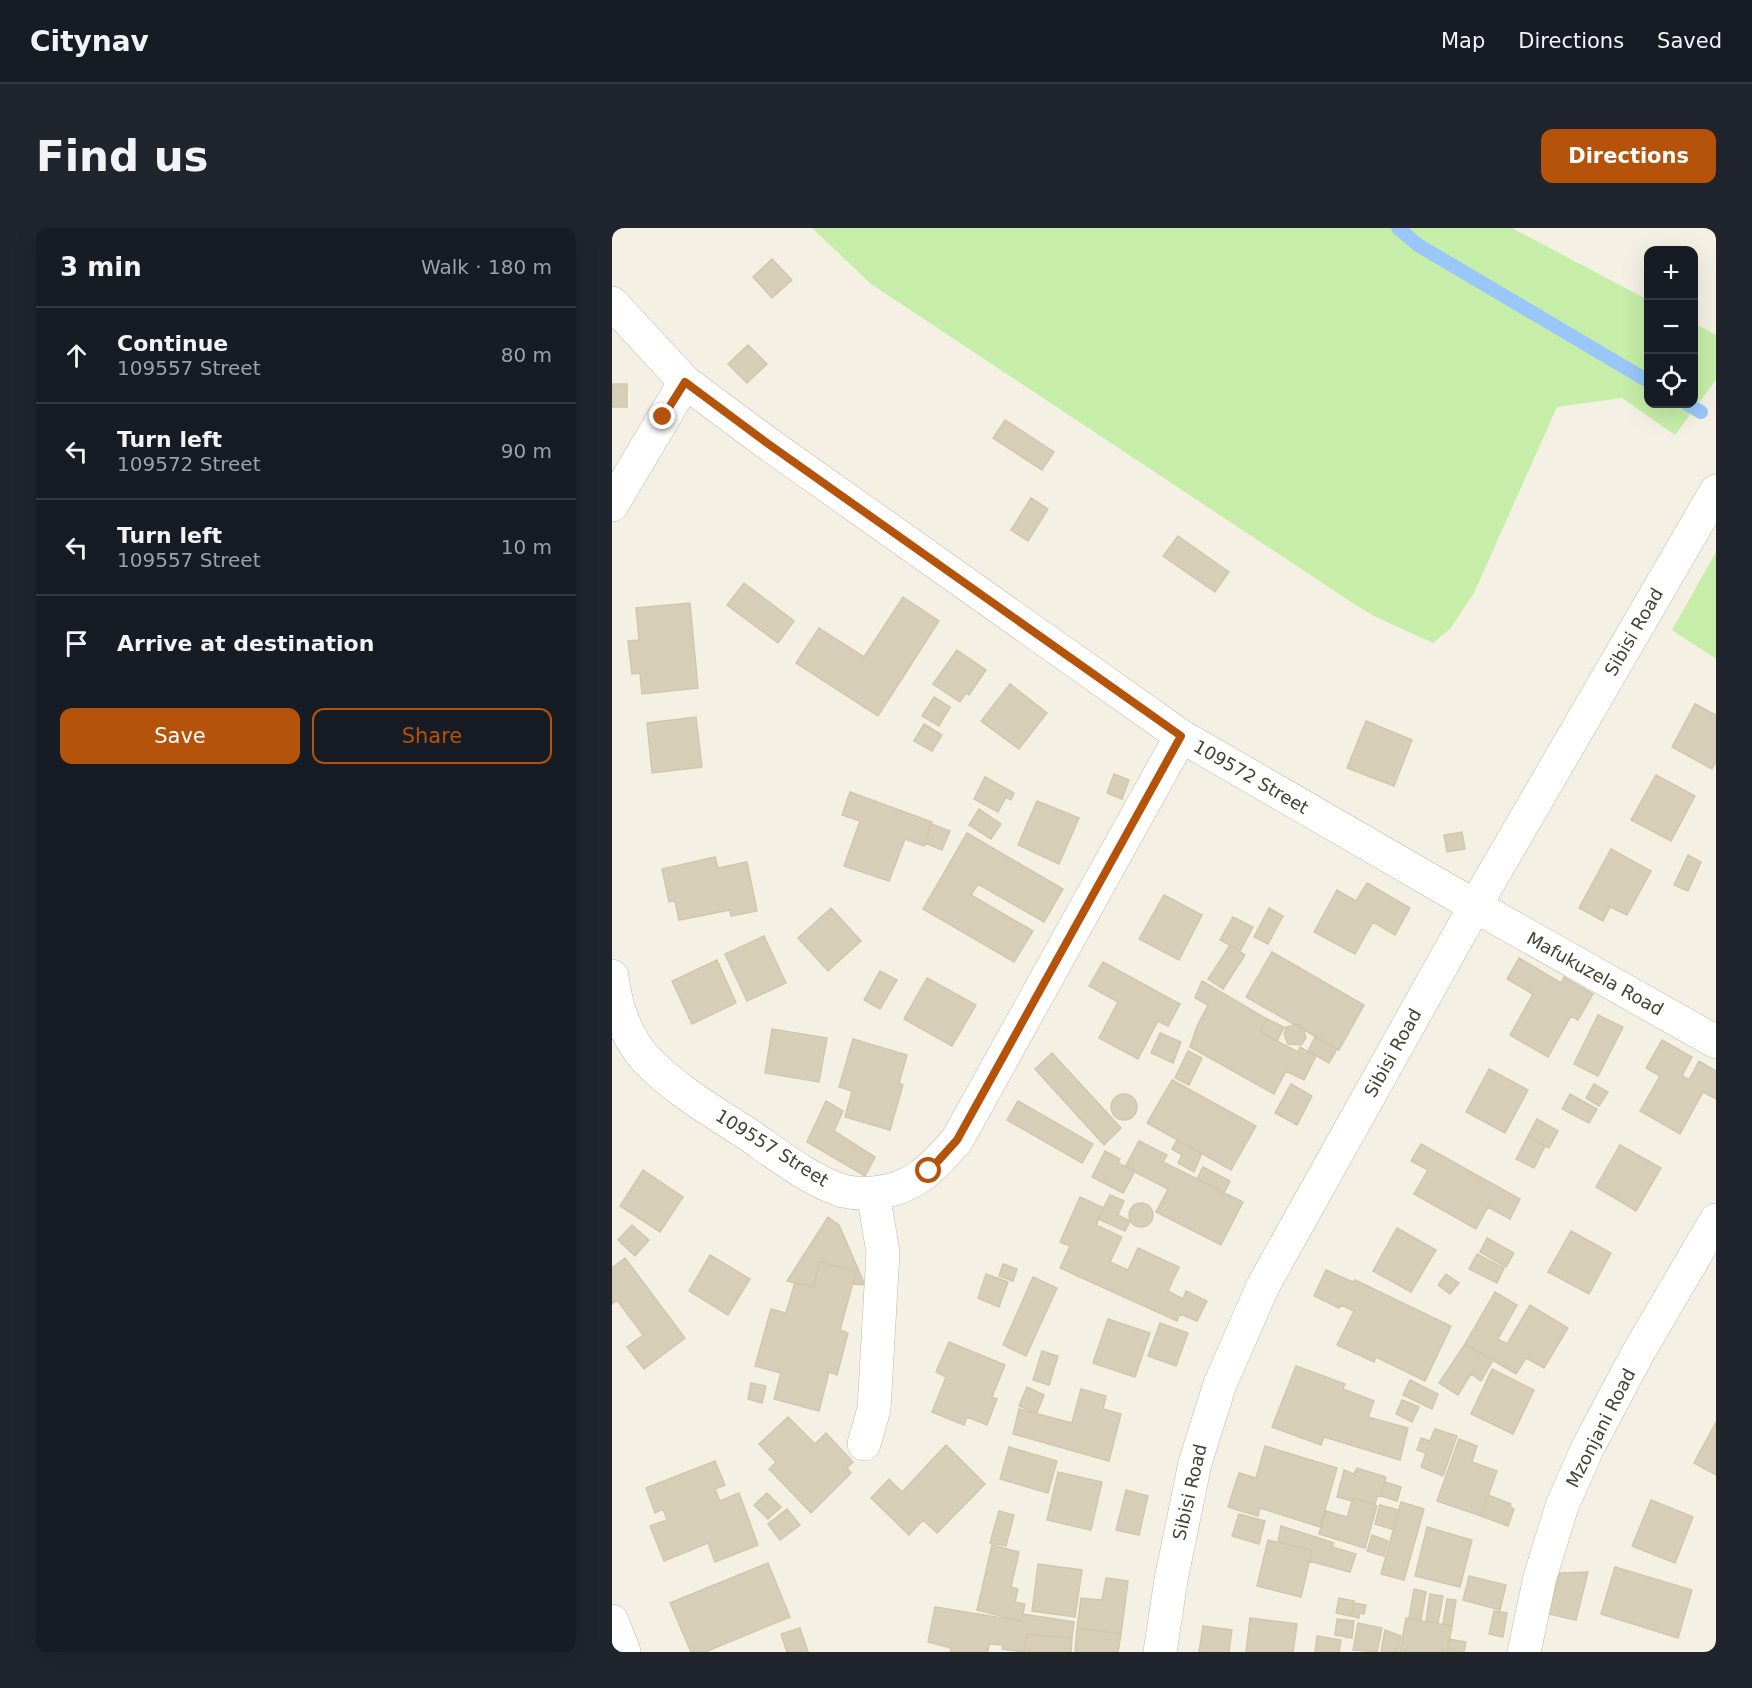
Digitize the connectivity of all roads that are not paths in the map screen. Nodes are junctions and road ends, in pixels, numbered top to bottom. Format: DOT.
graph roads {
  1 [pos="612,303"];
  2 [pos="685,382"];
  3 [pos="1716,491"];
  4 [pos="612,505"];
  5 [pos="1181,736"];
  6 [pos="1475,906"];
  7 [pos="612,976"];
  8 [pos="1716,1042"];
  9 [pos="873,1193"];
  10 [pos="1716,1220"];
  11 [pos="864,1443"];
  12 [pos="612,1621"];
  13 [pos="624,1652"];
  14 [pos="1160,1652"];
  15 [pos="1524,1652"];
  1 -- 2 [label="street, 109572 Street"];
  2 -- 4 [label="street"];
  2 -- 5 [label="street, 109572 Street"];
  3 -- 6 [label="street, Sibisi Road"];
  5 -- 6 [label="street, 109572 Street"];
  5 -- 9 [label="street, 109557 Street"];
  6 -- 8 [label="street, Mafukuzela Road"];
  6 -- 14 [label="street, Sibisi Road"];
  7 -- 9 [label="street, 109557 Street"];
  9 -- 11 [label="street"];
  10 -- 15 [label="street, Mzonjani Road"];
  12 -- 13 [label="street"];
}
